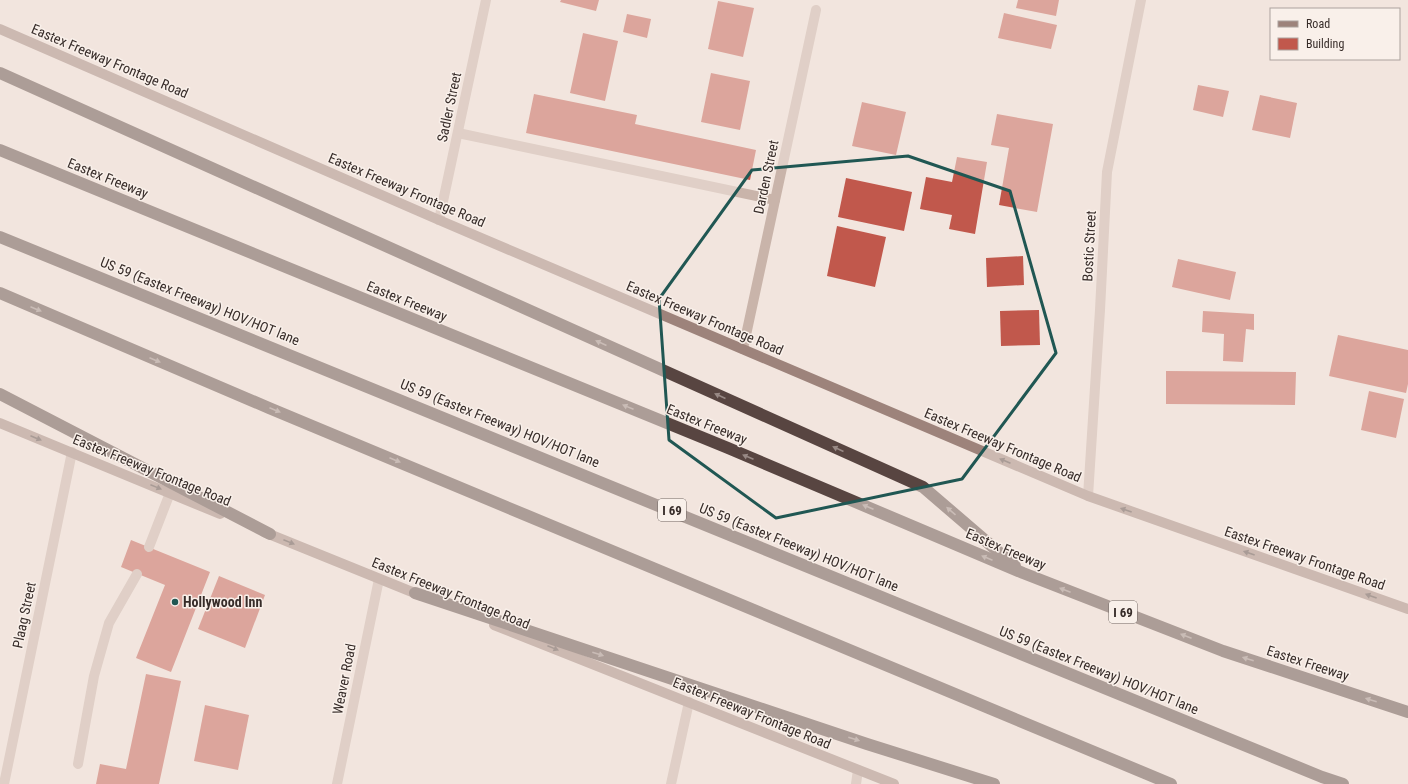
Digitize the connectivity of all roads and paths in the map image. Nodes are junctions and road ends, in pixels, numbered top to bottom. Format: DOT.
graph roads {
  1 [pos="486,0"];
  2 [pos="1141,0"];
  3 [pos="816,10"];
  4 [pos="0,29"];
  5 [pos="0,73"];
  6 [pos="458,133"];
  7 [pos="0,150"];
  8 [pos="775,200"];
  9 [pos="439,220"];
  10 [pos="0,237"];
  11 [pos="0,293"];
  12 [pos="743,349"];
  13 [pos="0,394"];
  14 [pos="0,422"];
  15 [pos="72,452"];
  16 [pos="170,493"];
  17 [pos="1088,496"];
  18 [pos="270,534"];
  19 [pos="149,547"];
  20 [pos="1023,573"];
  21 [pos="137,574"];
  22 [pos="379,579"];
  23 [pos="414,593"];
  24 [pos="1408,609"];
  25 [pos="689,702"];
  26 [pos="1408,712"];
  27 [pos="78,764"];
  28 [pos="858,770"];
  29 [pos="4,784"];
  30 [pos="337,784"];
  31 [pos="671,784"];
  32 [pos="856,784"];
  33 [pos="894,784"];
  34 [pos="994,784"];
  35 [pos="1171,784"];
  36 [pos="1343,784"];
  1 -- 6 [label="street, Sadler Street"];
  2 -- 17 [label="street, Bostic Street"];
  3 -- 8 [label="street, Darden Street"];
  4 -- 9 [label="main road, Eastex Freeway Frontage Road"];
  20 -- 5 [label="highway, one-way"];
  6 -- 8 [label="street"];
  6 -- 9 [label="street, Sadler Street"];
  20 -- 7 [label="highway, Eastex Freeway / I 69, one-way"];
  8 -- 12 [label="street, Darden Street"];
  9 -- 12 [label="main road, Eastex Freeway Frontage Road"];
  10 -- 36 [label="highway, US 59 (Eastex Freeway) HOV/HOT lane / I 69"];
  11 -- 35 [label="highway, one-way"];
  17 -- 12 [label="main road, Eastex Freeway Frontage Road, one-way"];
  13 -- 18 [label="highway"];
  14 -- 15 [label="main road, Eastex Freeway Frontage Road, one-way"];
  15 -- 16 [label="main road, Eastex Freeway Frontage Road, one-way"];
  15 -- 29 [label="street, Plaag Street"];
  16 -- 18 [label="main road, Eastex Freeway Frontage Road"];
  16 -- 19 [label="street"];
  24 -- 17 [label="main road, Eastex Freeway Frontage Road, one-way"];
  18 -- 22 [label="main road, Eastex Freeway Frontage Road, one-way"];
  26 -- 20 [label="highway, Eastex Freeway / I 69, one-way"];
  21 -- 27 [label="street"];
  22 -- 23 [label="main road, Eastex Freeway Frontage Road"];
  22 -- 30 [label="street, Weaver Road"];
  23 -- 25 [label="main road, Eastex Freeway Frontage Road, one-way"];
  23 -- 34 [label="highway, one-way"];
  25 -- 28 [label="main road, Eastex Freeway Frontage Road"];
  25 -- 31 [label="street"];
  28 -- 32 [label="street"];
  28 -- 33 [label="main road, Eastex Freeway Frontage Road"];
}
